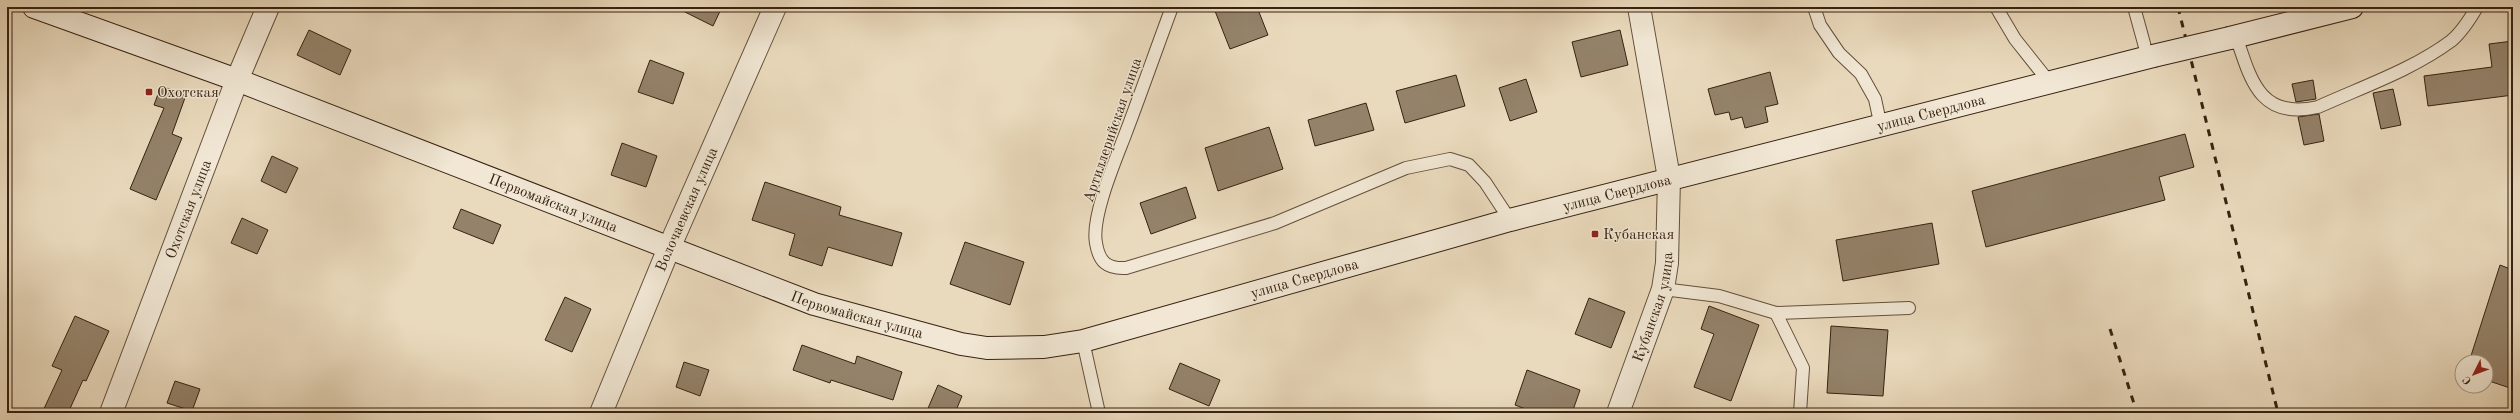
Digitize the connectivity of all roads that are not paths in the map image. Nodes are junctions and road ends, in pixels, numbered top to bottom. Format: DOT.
graph roads {
  1 [pos="34,7"];
  2 [pos="268,7"];
  3 [pos="776,7"];
  4 [pos="1172,7"];
  5 [pos="1639,7"];
  6 [pos="1814,7"];
  7 [pos="1996,7"];
  8 [pos="2134,7"];
  9 [pos="2352,7"];
  10 [pos="2477,7"];
  11 [pos="2233,37"];
  12 [pos="2151,57"];
  13 [pos="237,80"];
  14 [pos="2050,83"];
  15 [pos="1881,127"];
  16 [pos="1669,178"];
  17 [pos="1510,220"];
  18 [pos="669,248"];
  19 [pos="1662,289"];
  20 [pos="1909,308"];
  21 [pos="1776,313"];
  22 [pos="1083,341"];
  23 [pos="111,413"];
  24 [pos="601,413"];
  25 [pos="1099,413"];
  26 [pos="1618,413"];
  27 [pos="1800,413"];
  1 -- 13 [label="main road, Первомайская улица"];
  2 -- 13 [label="main road, Охотская улица"];
  3 -- 18 [label="main road, Волочаевская улица"];
  4 -- 17 [label="lane, Артиллерийская улица"];
  5 -- 16 [label="main road, Кубанская улица"];
  6 -- 15 [label="lane"];
  7 -- 14 [label="lane"];
  8 -- 12 [label="lane"];
  9 -- 11 [label="main road"];
  10 -- 11 [label="lane"];
  11 -- 12 [label="main road, улица Свердлова, bridge"];
  12 -- 14 [label="main road, улица Свердлова"];
  13 -- 18 [label="main road, Первомайская улица"];
  13 -- 23 [label="main road, Охотская улица"];
  14 -- 15 [label="main road, улица Свердлова"];
  15 -- 16 [label="main road, улица Свердлова"];
  16 -- 17 [label="main road, улица Свердлова"];
  16 -- 19 [label="main road, Кубанская улица"];
  17 -- 22 [label="main road, улица Свердлова"];
  18 -- 22 [label="main road, Первомайская улица"];
  18 -- 24 [label="main road, Волочаевская улица"];
  19 -- 21 [label="lane"];
  19 -- 26 [label="main road, Кубанская улица"];
  20 -- 21 [label="lane"];
  21 -- 27 [label="lane"];
  22 -- 25 [label="lane"];
}
